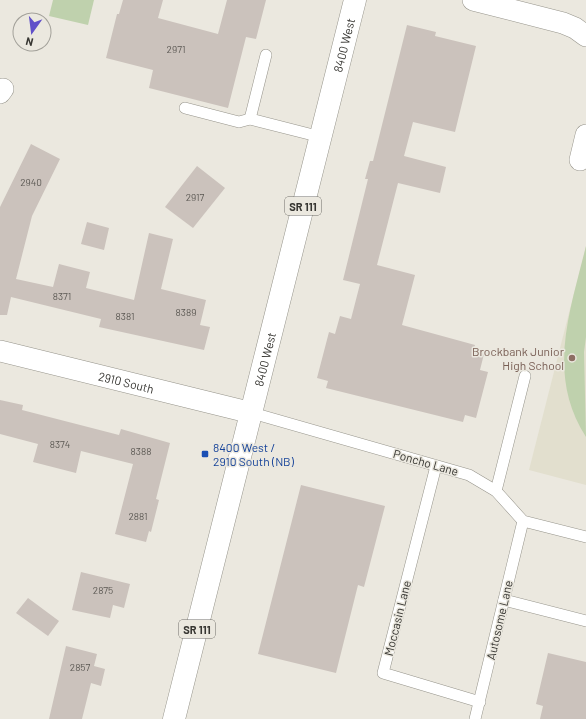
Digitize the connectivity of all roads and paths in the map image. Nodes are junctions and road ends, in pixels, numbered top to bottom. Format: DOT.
graph roads {
  1 [pos="355,0"];
  2 [pos="473,0"];
  3 [pos="586,36"];
  4 [pos="266,55"];
  5 [pos="185,108"];
  6 [pos="250,119"];
  7 [pos="586,135"];
  8 [pos="321,137"];
  9 [pos="580,160"];
  10 [pos="0,351"];
  11 [pos="525,376"];
  12 [pos="252,413"];
  13 [pos="436,466"];
  14 [pos="496,491"];
  15 [pos="523,521"];
  16 [pos="586,537"];
  17 [pos="504,600"];
  18 [pos="586,621"];
  19 [pos="480,702"];
  20 [pos="174,719"];
  21 [pos="475,719"];
  1 -- 8 [label="main road, 8400 West / SR 111"];
  2 -- 3 [label="street"];
  4 -- 6 [label="lane"];
  5 -- 6 [label="lane"];
  6 -- 8 [label="lane"];
  7 -- 9 [label="street"];
  8 -- 12 [label="main road, 8400 West / SR 111"];
  10 -- 12 [label="street, 2910 South"];
  11 -- 14 [label="lane"];
  12 -- 13 [label="lane, Poncho Lane"];
  12 -- 20 [label="main road, 8400 West / SR 111"];
  13 -- 14 [label="lane, Poncho Lane"];
  13 -- 19 [label="lane, Moccasin Lane"];
  14 -- 15 [label="lane, Poncho Lane"];
  15 -- 16 [label="lane"];
  15 -- 17 [label="lane, Autosome Lane"];
  17 -- 18 [label="lane"];
  17 -- 19 [label="lane, Autosome Lane"];
  19 -- 21 [label="lane, Autosome Lane"];
}
